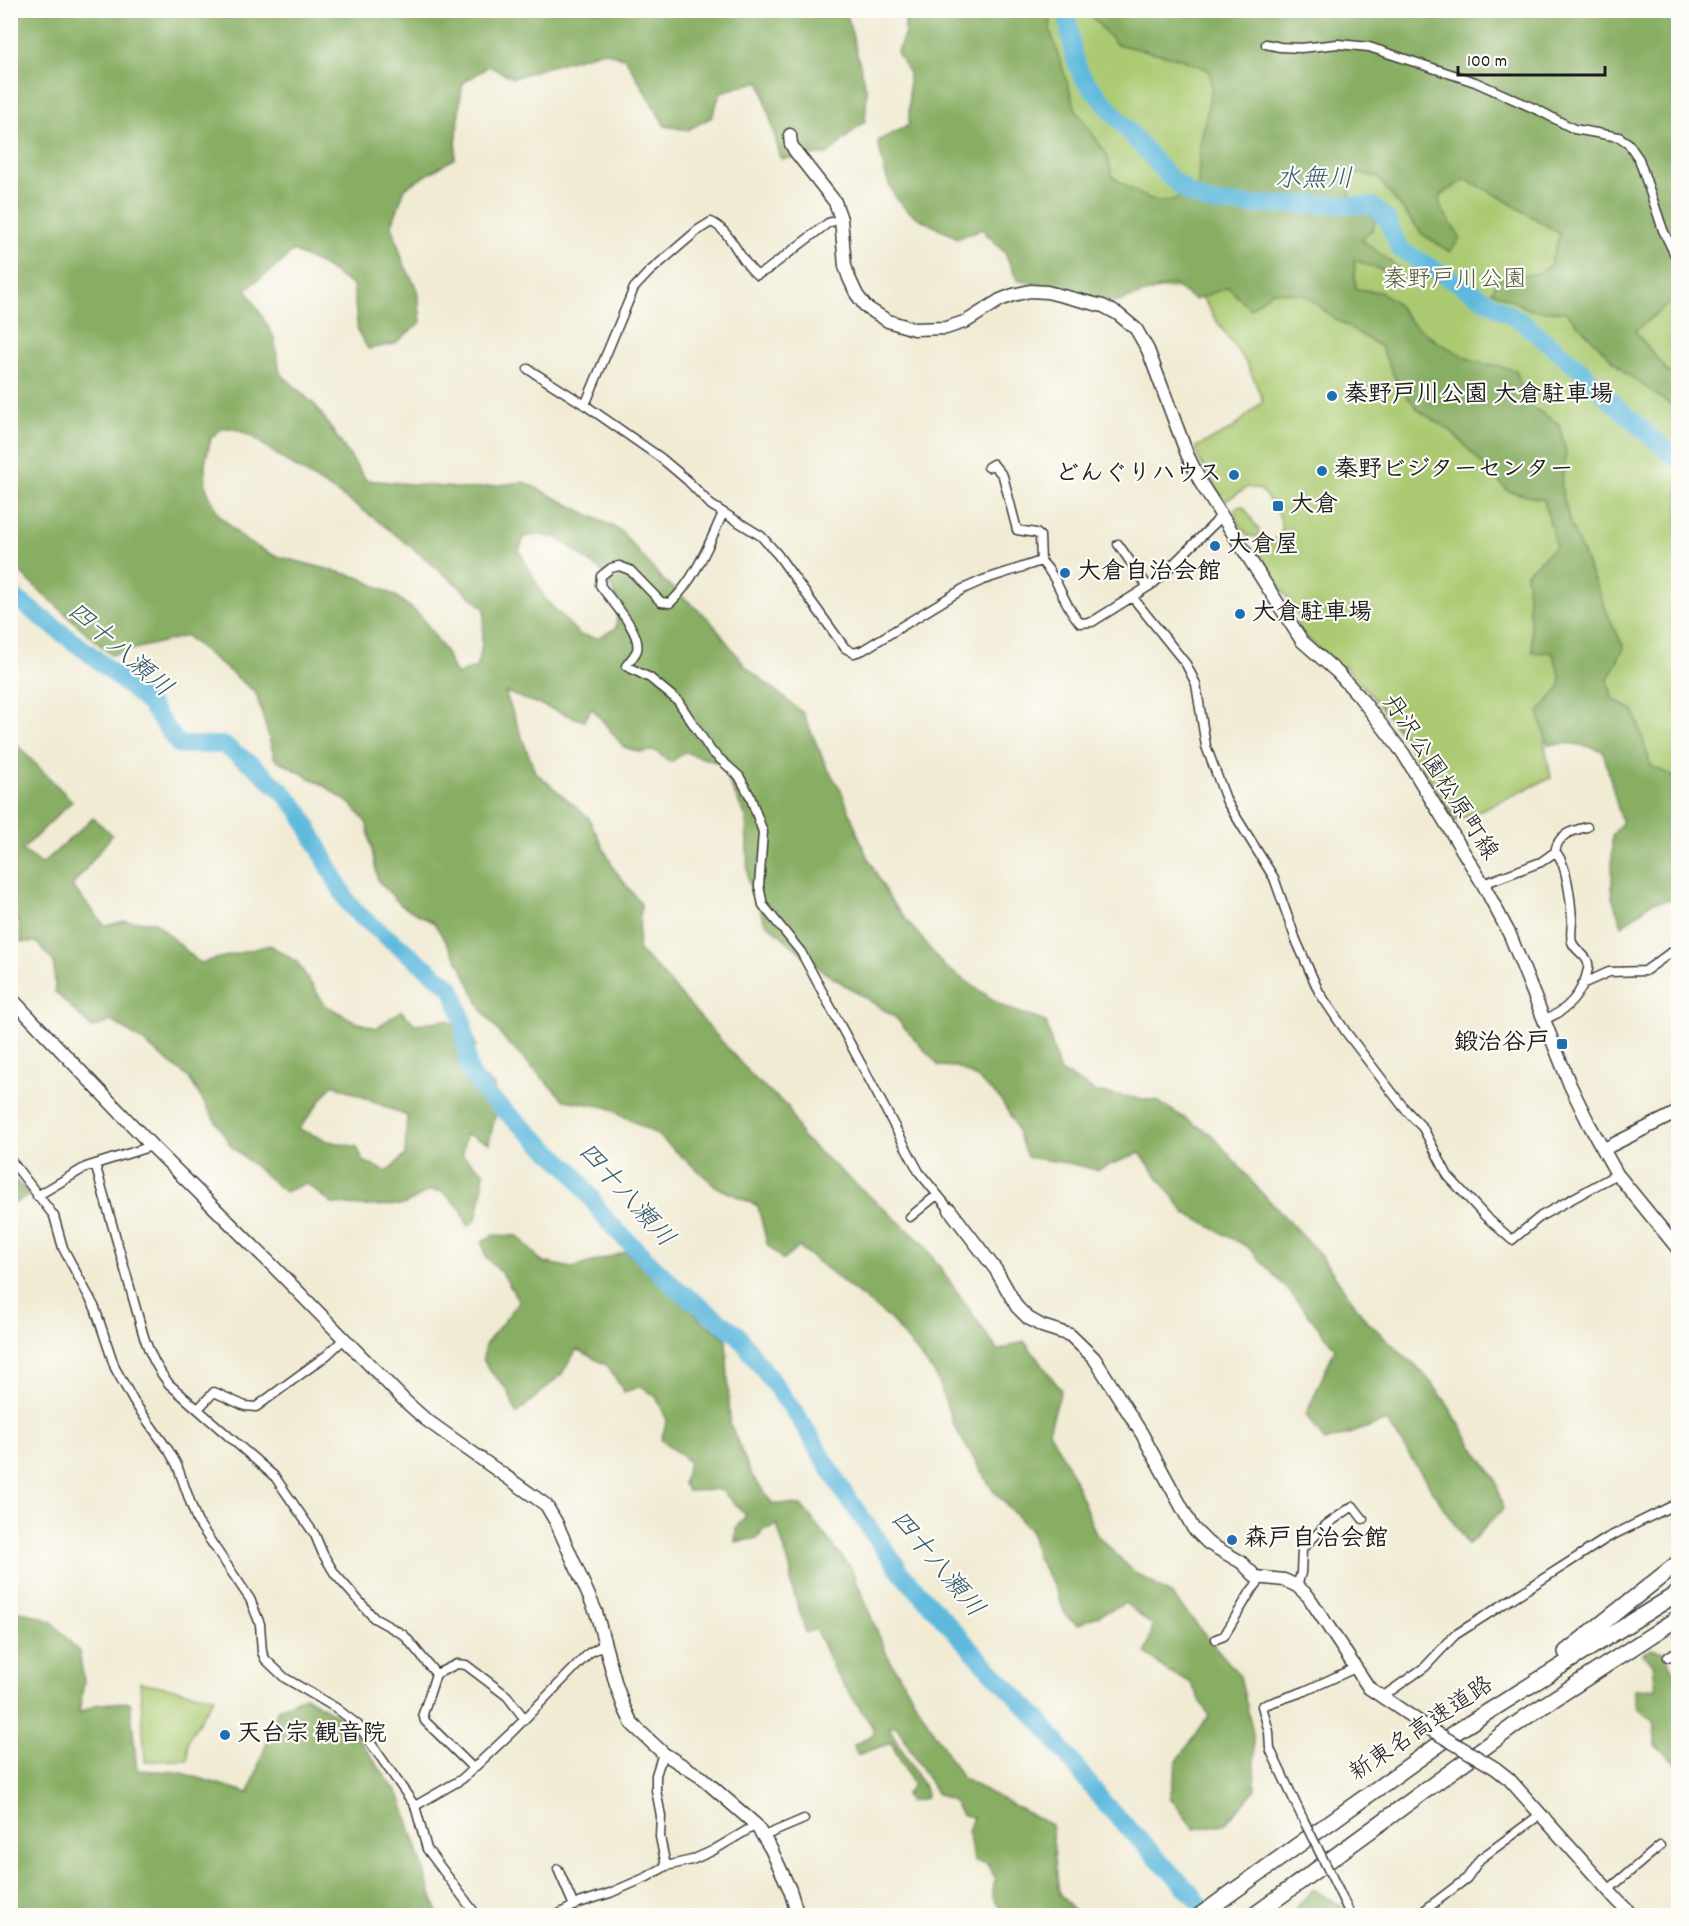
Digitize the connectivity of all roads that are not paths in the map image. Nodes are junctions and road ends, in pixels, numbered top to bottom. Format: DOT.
graph roads {
  1 [pos="1266,44"];
  2 [pos="790,135"];
  3 [pos="841,219"];
  4 [pos="1678,261"];
  5 [pos="528,369"];
  6 [pos="585,405"];
  7 [pos="988,468"];
  8 [pos="723,513"];
  9 [pos="1221,514"];
  10 [pos="1118,544"];
  11 [pos="1041,561"];
  12 [pos="1148,587"];
  13 [pos="1133,598"];
  14 [pos="1587,827"];
  15 [pos="1555,852"];
  16 [pos="1482,884"];
  17 [pos="1678,955"];
  18 [pos="1582,984"];
  19 [pos="10,997"];
  20 [pos="1544,1019"];
  21 [pos="1678,1112"];
  22 [pos="152,1146"];
  23 [pos="1604,1149"];
  24 [pos="10,1159"];
  25 [pos="95,1164"];
  26 [pos="1617,1174"];
  27 [pos="37,1196"];
  28 [pos="937,1196"];
  29 [pos="950,1210"];
  30 [pos="910,1217"];
  31 [pos="1678,1249"];
  32 [pos="344,1339"];
  33 [pos="198,1409"];
  34 [pos="1678,1503"];
  35 [pos="1363,1519"];
  36 [pos="1678,1563"];
  37 [pos="1260,1579"];
  38 [pos="1297,1586"];
  39 [pos="1678,1593"];
  40 [pos="1678,1618"];
  41 [pos="1216,1639"];
  42 [pos="605,1644"];
  43 [pos="1678,1650"];
  44 [pos="1668,1657"];
  45 [pos="1355,1668"];
  46 [pos="436,1674"];
  47 [pos="1382,1697"];
  48 [pos="1507,1698"];
  49 [pos="524,1718"];
  50 [pos="663,1753"];
  51 [pos="473,1768"];
  52 [pos="415,1806"];
  53 [pos="1541,1814"];
  54 [pos="804,1819"];
  55 [pos="756,1826"];
  56 [pos="764,1836"];
  57 [pos="1660,1846"];
  58 [pos="666,1866"];
  59 [pos="558,1869"];
  60 [pos="1608,1890"];
  61 [pos="574,1906"];
  62 [pos="477,1916"];
  63 [pos="555,1916"];
  64 [pos="798,1916"];
  65 [pos="1199,1916"];
  66 [pos="1253,1916"];
  67 [pos="1352,1916"];
  68 [pos="1417,1916"];
  69 [pos="1634,1916"];
  1 -- 4 [label="street"];
  2 -- 3 [label="street, 丹沢公園松原町線"];
  3 -- 6 [label="street"];
  3 -- 9 [label="street, 丹沢公園松原町線"];
  5 -- 6 [label="street"];
  6 -- 8 [label="street"];
  7 -- 11 [label="street"];
  8 -- 11 [label="street"];
  8 -- 28 [label="street"];
  9 -- 12 [label="street"];
  9 -- 16 [label="street, 丹沢公園松原町線"];
  10 -- 12 [label="street"];
  11 -- 13 [label="street"];
  12 -- 13 [label="street"];
  13 -- 26 [label="street"];
  14 -- 15 [label="street"];
  15 -- 16 [label="street"];
  15 -- 18 [label="street"];
  16 -- 20 [label="street, 丹沢公園松原町線"];
  17 -- 18 [label="street"];
  18 -- 20 [label="street"];
  19 -- 22 [label="street"];
  20 -- 23 [label="street, 丹沢公園松原町線"];
  21 -- 23 [label="street"];
  22 -- 25 [label="street"];
  22 -- 32 [label="street"];
  23 -- 26 [label="street, 丹沢公園松原町線"];
  24 -- 27 [label="street"];
  25 -- 27 [label="street"];
  25 -- 33 [label="street"];
  26 -- 31 [label="street, 丹沢公園松原町線"];
  27 -- 52 [label="street"];
  28 -- 29 [label="street"];
  28 -- 30 [label="street"];
  29 -- 37 [label="street"];
  32 -- 33 [label="street"];
  32 -- 42 [label="street"];
  33 -- 46 [label="street"];
  34 -- 47 [label="street"];
  35 -- 38 [label="street"];
  36 -- 48 [label="highway"];
  37 -- 38 [label="street"];
  37 -- 41 [label="street"];
  38 -- 45 [label="street"];
  39 -- 48 [label="highway, 新東名高速道路"];
  40 -- 66 [label="highway, 新東名高速道路"];
  42 -- 49 [label="street"];
  42 -- 50 [label="street"];
  43 -- 44 [label="street"];
  45 -- 47 [label="street"];
  45 -- 67 [label="street, bridge"];
  46 -- 49 [label="street"];
  46 -- 51 [label="street"];
  47 -- 53 [label="street, bridge"];
  48 -- 65 [label="highway, 新東名高速道路"];
  49 -- 51 [label="street"];
  50 -- 55 [label="street"];
  50 -- 58 [label="street"];
  51 -- 52 [label="street"];
  52 -- 62 [label="street"];
  53 -- 60 [label="street"];
  53 -- 68 [label="street"];
  54 -- 56 [label="street"];
  55 -- 56 [label="street"];
  55 -- 58 [label="street"];
  56 -- 64 [label="street"];
  57 -- 60 [label="street"];
  58 -- 61 [label="street"];
  59 -- 61 [label="street"];
  60 -- 69 [label="street"];
  61 -- 63 [label="street"];
}
